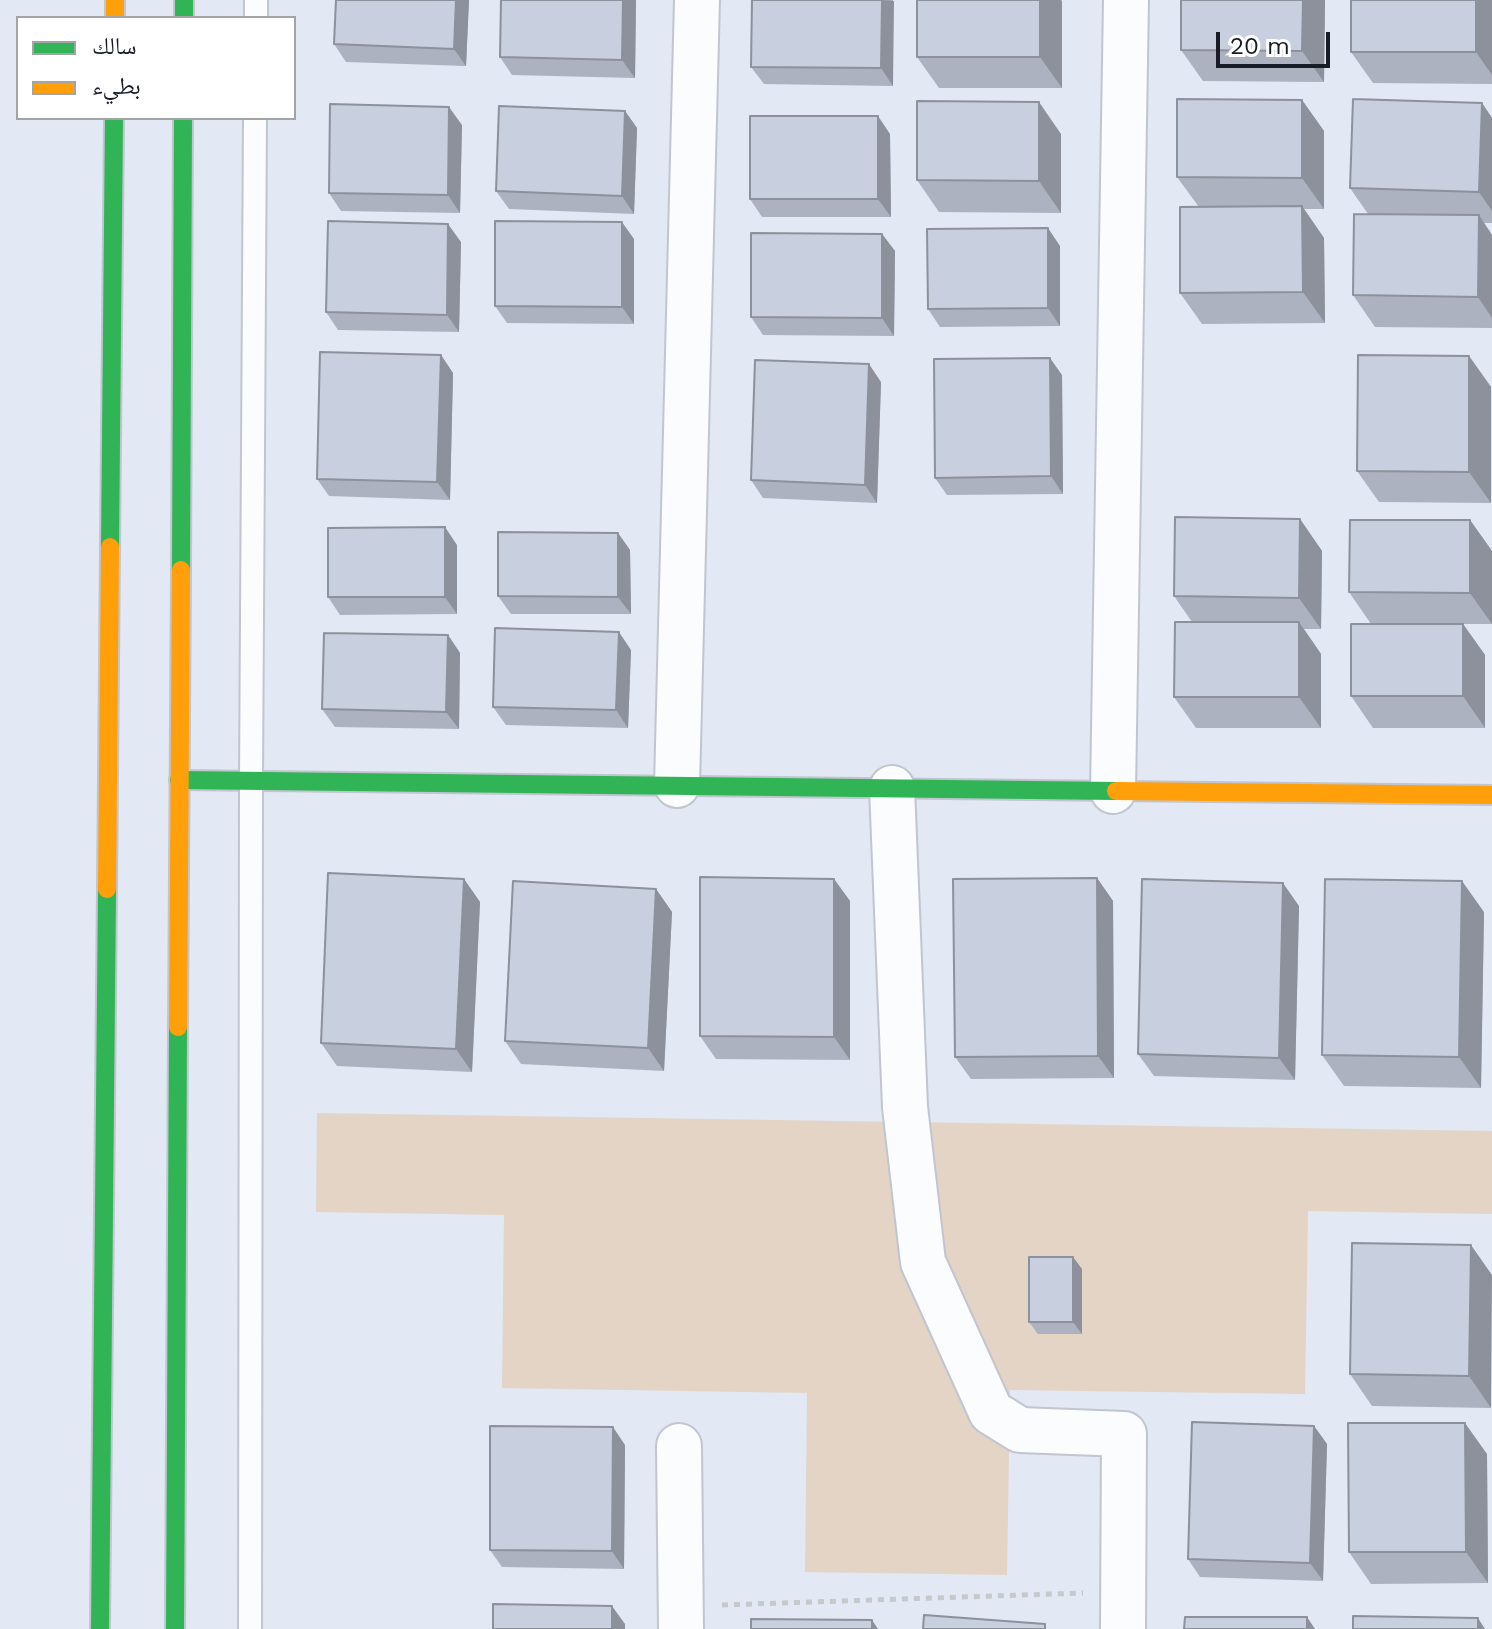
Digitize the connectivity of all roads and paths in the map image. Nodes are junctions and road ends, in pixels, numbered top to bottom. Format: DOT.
graph roads {
  1 [pos="697,0"];
  2 [pos="1126,0"];
  3 [pos="114,120"];
  4 [pos="183,120"];
  5 [pos="255,120"];
  6 [pos="179,780"];
  7 [pos="251,781"];
  8 [pos="677,785"];
  9 [pos="892,788"];
  10 [pos="1113,791"];
  11 [pos="1492,795"];
  12 [pos="679,1446"];
  13 [pos="1123,1610"];
  14 [pos="681,1618"];
  15 [pos="100,1629"];
  16 [pos="175,1629"];
  17 [pos="250,1629"];
  1 -- 8 [label="street"];
  2 -- 10 [label="street"];
  3 -- 15 [label="main road"];
  4 -- 6 [label="main road"];
  5 -- 7 [label="lane"];
  6 -- 7 [label="main road"];
  6 -- 16 [label="main road"];
  7 -- 8 [label="main road"];
  7 -- 17 [label="lane"];
  8 -- 9 [label="main road"];
  9 -- 10 [label="main road"];
  9 -- 13 [label="street"];
  10 -- 11 [label="main road"];
  12 -- 14 [label="street"];
  13 -- 14 [label="path"];
}
